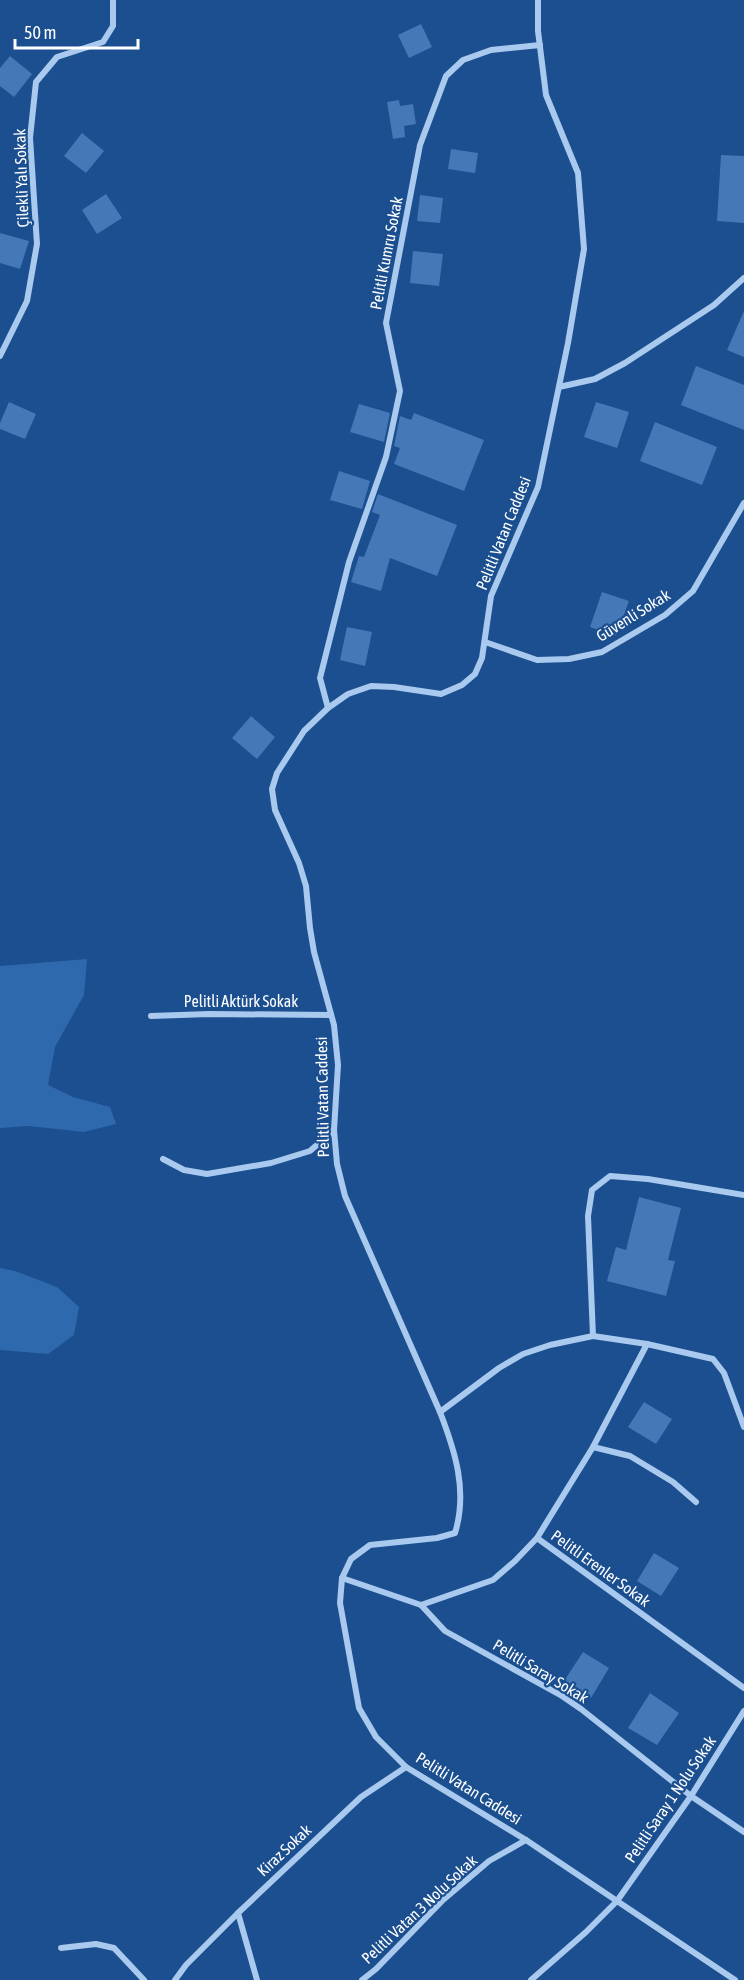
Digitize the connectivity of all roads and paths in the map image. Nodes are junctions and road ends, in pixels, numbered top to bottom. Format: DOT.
graph roads {
  1 [pos="113,0"];
  2 [pos="538,0"];
  3 [pos="540,45"];
  4 [pos="744,278"];
  5 [pos="0,356"];
  6 [pos="559,387"];
  7 [pos="744,503"];
  8 [pos="485,642"];
  9 [pos="328,708"];
  10 [pos="331,1015"];
  11 [pos="151,1016"];
  12 [pos="334,1130"];
  13 [pos="163,1159"];
  14 [pos="744,1195"];
  15 [pos="593,1336"];
  16 [pos="647,1344"];
  17 [pos="440,1412"];
  18 [pos="744,1427"];
  19 [pos="593,1447"];
  20 [pos="696,1502"];
  21 [pos="537,1538"];
  22 [pos="342,1578"];
  23 [pos="421,1605"];
  24 [pos="744,1688"];
  25 [pos="744,1711"];
  26 [pos="406,1767"];
  27 [pos="691,1796"];
  28 [pos="744,1832"];
  29 [pos="526,1840"];
  30 [pos="617,1900"];
  31 [pos="238,1913"];
  32 [pos="61,1948"];
  33 [pos="144,1980"];
  34 [pos="175,1980"];
  35 [pos="256,1980"];
  36 [pos="362,1980"];
  37 [pos="531,1980"];
  38 [pos="735,1980"];
  1 -- 5 [label="street, Çilekli Yalı Sokak"];
  2 -- 3 [label="street, Pelitli Vatan Caddesi"];
  3 -- 6 [label="street, Pelitli Vatan Caddesi"];
  3 -- 9 [label="street, Pelitli Kumru Sokak"];
  4 -- 6 [label="street"];
  6 -- 8 [label="street, Pelitli Vatan Caddesi"];
  7 -- 8 [label="street, Güvenli Sokak"];
  8 -- 9 [label="street, Pelitli Vatan Caddesi"];
  9 -- 10 [label="street, Pelitli Vatan Caddesi"];
  10 -- 11 [label="street, Pelitli Aktürk Sokak"];
  10 -- 12 [label="street, Pelitli Vatan Caddesi"];
  12 -- 13 [label="street"];
  12 -- 17 [label="street, Pelitli Vatan Caddesi"];
  14 -- 15 [label="street"];
  15 -- 16 [label="street"];
  15 -- 17 [label="street"];
  16 -- 18 [label="street"];
  16 -- 19 [label="street, Pelitli Erenler Sokak"];
  17 -- 22 [label="street, Pelitli Vatan Caddesi"];
  19 -- 20 [label="street"];
  19 -- 21 [label="street, Pelitli Erenler Sokak"];
  21 -- 23 [label="street"];
  21 -- 24 [label="street, Pelitli Erenler Sokak"];
  22 -- 23 [label="street, Pelitli Saray Sokak"];
  22 -- 26 [label="street, Pelitli Vatan Caddesi"];
  23 -- 27 [label="street, Pelitli Saray Sokak"];
  25 -- 27 [label="street, Pelitli Saray 1 Nolu Sokak"];
  26 -- 29 [label="street, Pelitli Vatan Caddesi"];
  26 -- 31 [label="street, Kiraz Sokak"];
  27 -- 28 [label="street, Pelitli Saray Sokak"];
  27 -- 30 [label="street, Pelitli Saray 1 Nolu Sokak"];
  29 -- 30 [label="street, Pelitli Vatan Caddesi"];
  29 -- 36 [label="street, Pelitli Vatan 3 Nolu Sokak"];
  30 -- 37 [label="street"];
  30 -- 38 [label="street, Pelitli Vatan Caddesi"];
  31 -- 34 [label="street, Kiraz Sokak"];
  31 -- 35 [label="street"];
  32 -- 33 [label="street"];
}
